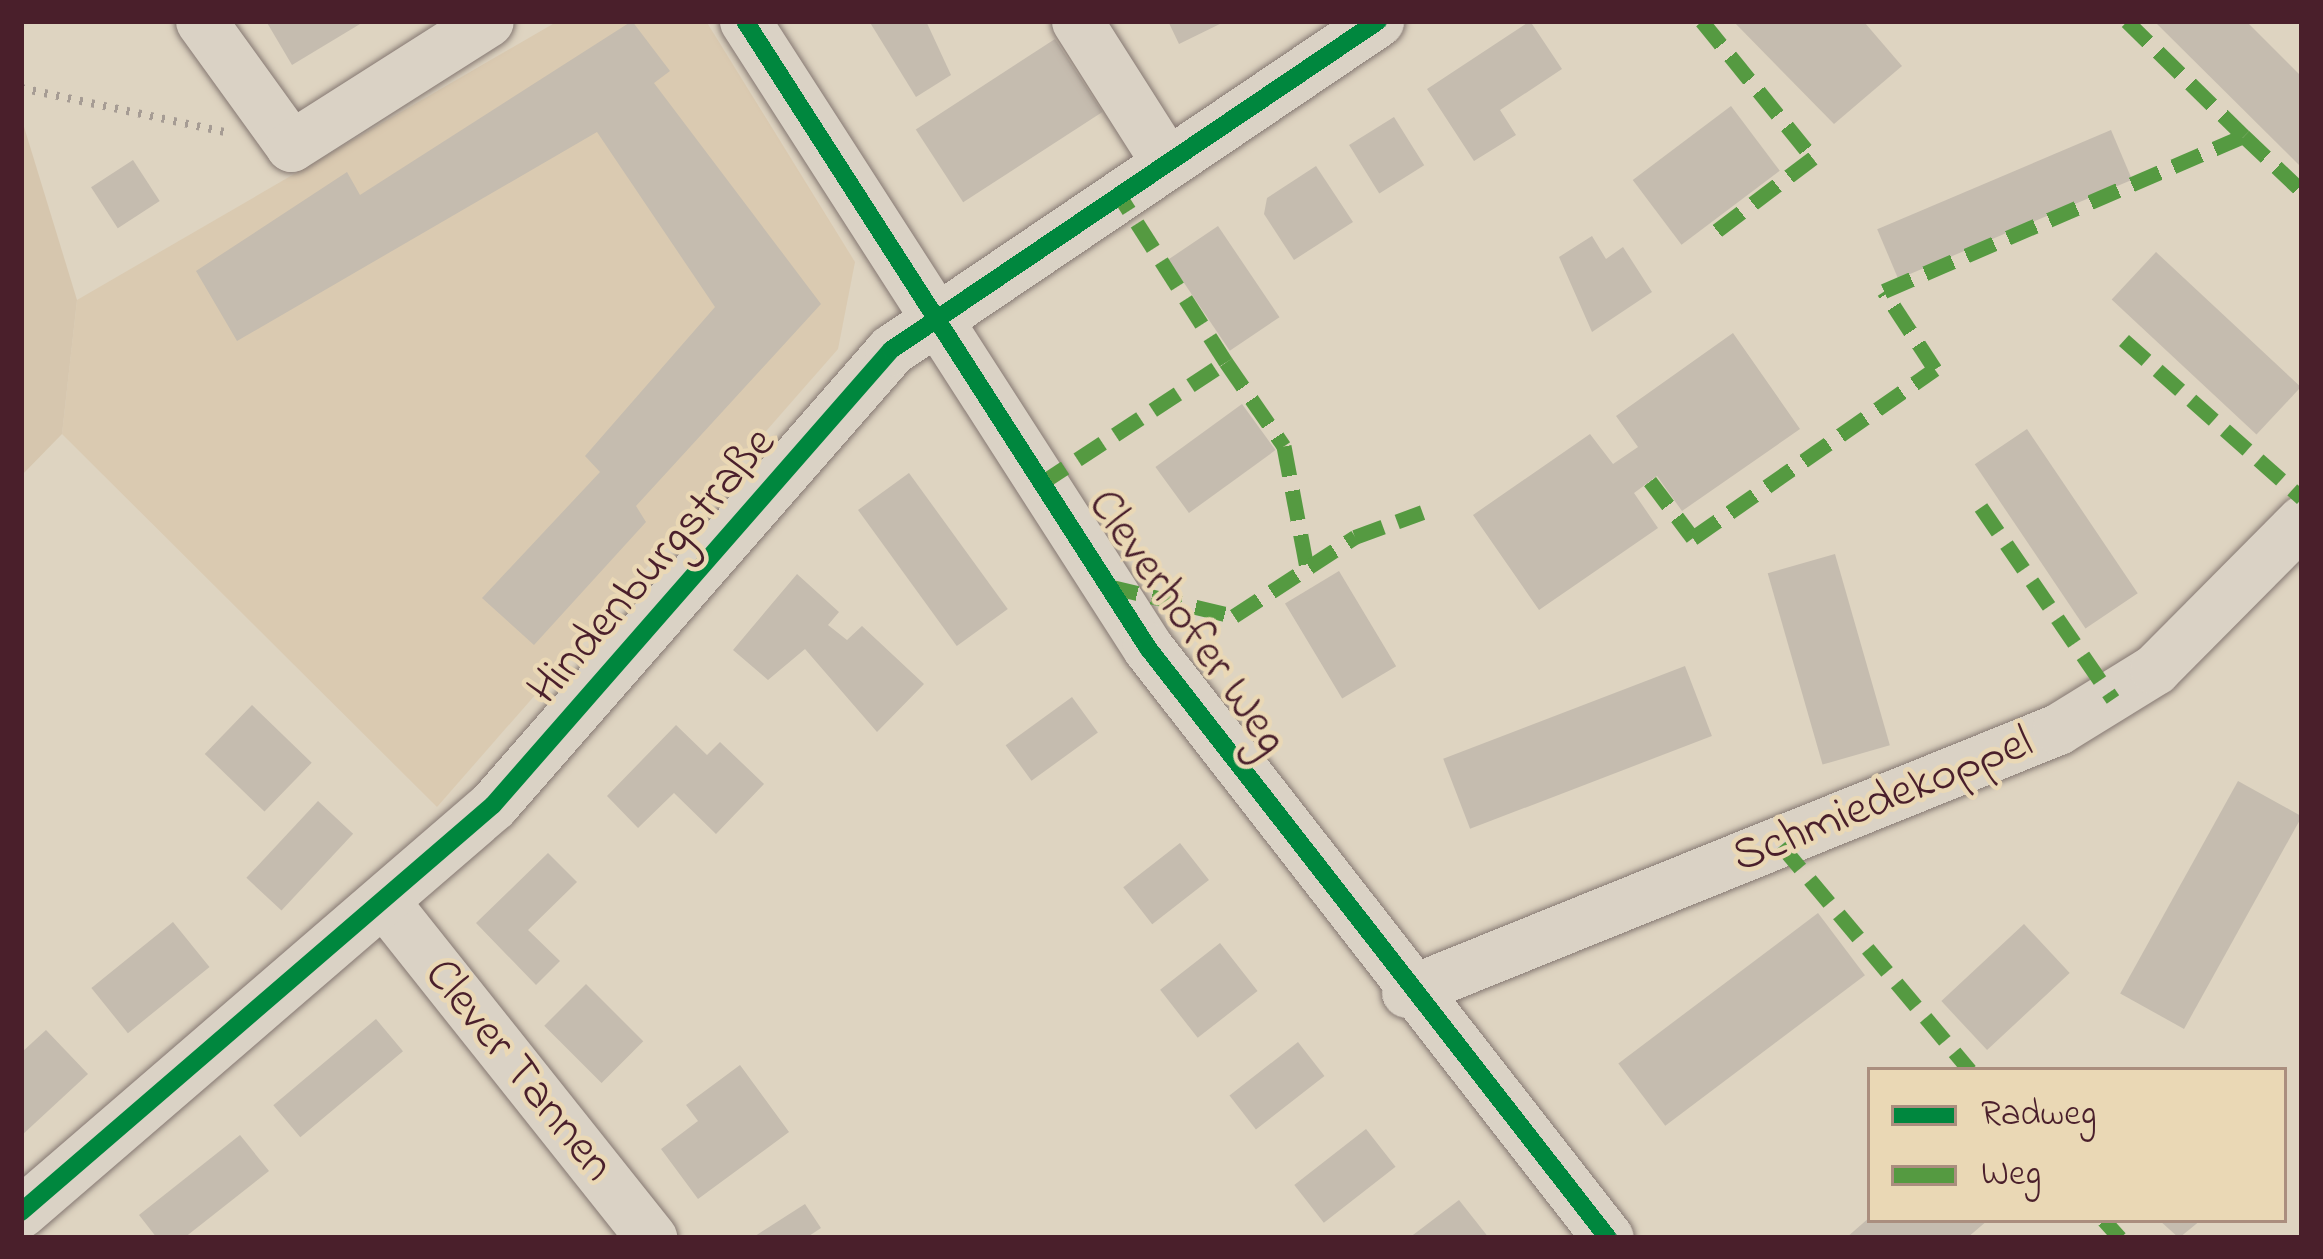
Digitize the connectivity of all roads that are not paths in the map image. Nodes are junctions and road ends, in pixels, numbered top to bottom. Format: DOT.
graph roads {
  1 [pos="201,21"];
  2 [pos="488,21"];
  3 [pos="745,21"];
  4 [pos="1077,21"];
  5 [pos="1378,21"];
  6 [pos="1164,158"];
  7 [pos="935,316"];
  8 [pos="2302,521"];
  9 [pos="385,903"];
  10 [pos="1407,992"];
  11 [pos="21,1212"];
  12 [pos="651,1238"];
  13 [pos="1608,1238"];
  1 -- 2 [label="street"];
  3 -- 7 [label="street, Cleverhofer Weg"];
  4 -- 6 [label="street"];
  5 -- 6 [label="street, Hindenburgstraße"];
  6 -- 7 [label="street, Hindenburgstraße"];
  7 -- 9 [label="street, Hindenburgstraße"];
  7 -- 10 [label="street, Cleverhofer Weg"];
  8 -- 10 [label="street, Schmiedekoppel"];
  9 -- 11 [label="street, Hindenburgstraße"];
  9 -- 12 [label="street, Clever Tannen"];
  10 -- 13 [label="street, Cleverhofer Weg"];
}
